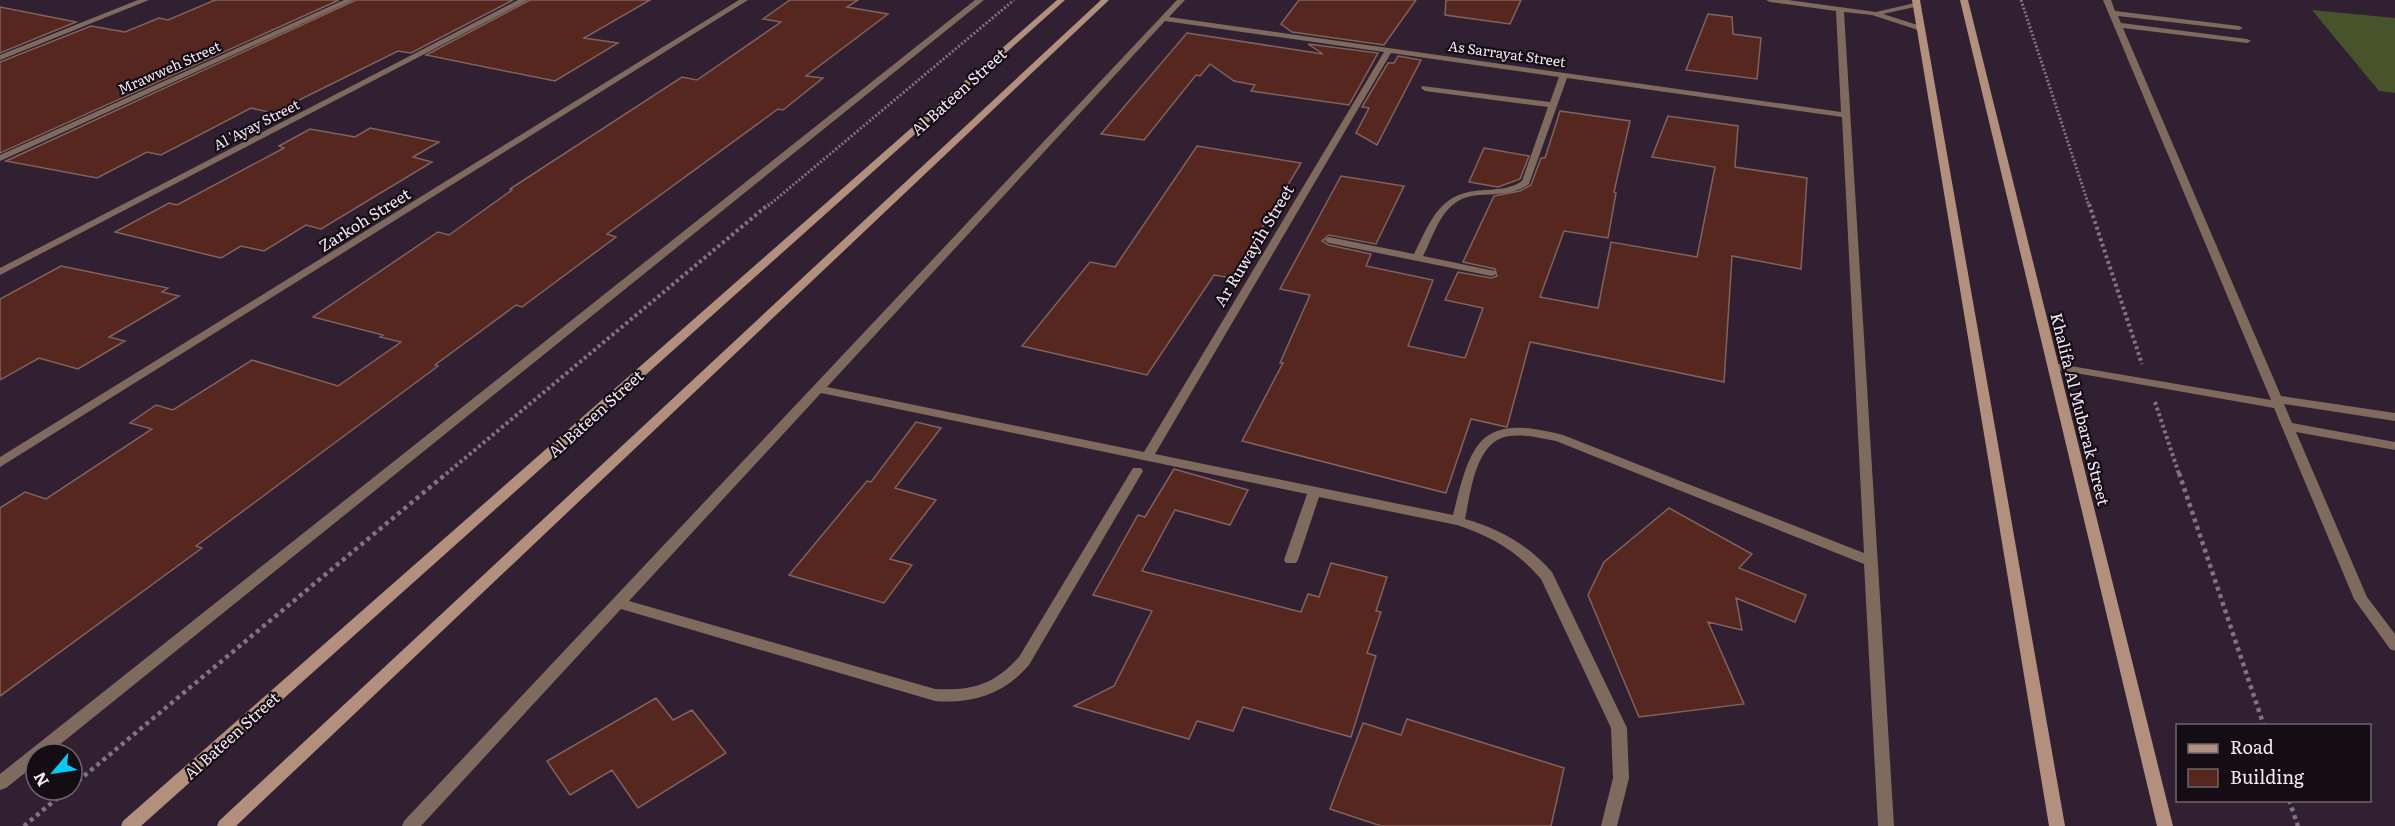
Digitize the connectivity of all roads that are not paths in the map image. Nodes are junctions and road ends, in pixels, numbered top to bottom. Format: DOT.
graph roads {
  1 [pos="146,0"];
  2 [pos="350,0"];
  3 [pos="524,0"];
  4 [pos="744,0"];
  5 [pos="980,0"];
  6 [pos="1060,0"];
  7 [pos="1105,0"];
  8 [pos="1181,0"];
  9 [pos="1770,0"];
  10 [pos="1964,0"];
  11 [pos="2107,0"];
  12 [pos="1916,2"];
  13 [pos="1840,9"];
  14 [pos="1873,13"];
  15 [pos="2112,13"];
  16 [pos="1164,19"];
  17 [pos="2118,25"];
  18 [pos="2239,28"];
  19 [pos="1921,29"];
  20 [pos="2247,41"];
  21 [pos="1389,50"];
  22 [pos="0,58"];
  23 [pos="1564,75"];
  24 [pos="1425,88"];
  25 [pos="1553,105"];
  26 [pos="1847,115"];
  27 [pos="0,158"];
  28 [pos="1329,240"];
  29 [pos="1417,258"];
  30 [pos="0,272"];
  31 [pos="1491,273"];
  32 [pos="2053,366"];
  33 [pos="818,389"];
  34 [pos="2277,402"];
  35 [pos="2395,417"];
  36 [pos="2287,426"];
  37 [pos="2395,446"];
  38 [pos="1147,457"];
  39 [pos="0,464"];
  40 [pos="1137,471"];
  41 [pos="1314,491"];
  42 [pos="1458,520"];
  43 [pos="1291,560"];
  44 [pos="1871,561"];
  45 [pos="619,603"];
  46 [pos="2395,645"];
  47 [pos="51,742"];
  48 [pos="24,764"];
  49 [pos="0,783"];
  50 [pos="129,826"];
  51 [pos="225,826"];
  52 [pos="410,826"];
  53 [pos="1608,826"];
  54 [pos="1886,826"];
  55 [pos="2057,826"];
  56 [pos="2165,826"];
  1 -- 22 [label="street"];
  2 -- 27 [label="street, Mrawweh Street"];
  3 -- 30 [label="street, Al 'Ayay Street"];
  4 -- 39 [label="street, Zarkoh Street"];
  5 -- 47 [label="street"];
  6 -- 50 [label="main road, Al Bateen Street"];
  7 -- 51 [label="main road, Al Bateen Street"];
  8 -- 16 [label="street"];
  9 -- 13 [label="street"];
  10 -- 32 [label="main road, Khalifa Al Mubarak Street"];
  11 -- 15 [label="street"];
  12 -- 14 [label="street"];
  12 -- 19 [label="main road"];
  13 -- 14 [label="street"];
  13 -- 26 [label="street"];
  14 -- 19 [label="street"];
  15 -- 17 [label="street"];
  15 -- 18 [label="street"];
  16 -- 21 [label="street, As Sarrayat Street"];
  16 -- 33 [label="street"];
  17 -- 20 [label="street"];
  17 -- 34 [label="street"];
  19 -- 55 [label="main road"];
  21 -- 23 [label="street, As Sarrayat Street"];
  21 -- 38 [label="street, Ar Ruwayih Street"];
  23 -- 25 [label="street"];
  23 -- 26 [label="street, As Sarrayat Street"];
  24 -- 25 [label="street"];
  25 -- 29 [label="street"];
  26 -- 44 [label="street"];
  28 -- 29 [label="street"];
  29 -- 31 [label="street"];
  32 -- 34 [label="street"];
  32 -- 56 [label="main road, Khalifa Al Mubarak Street"];
  33 -- 38 [label="street"];
  33 -- 45 [label="street"];
  34 -- 35 [label="street"];
  34 -- 36 [label="street"];
  36 -- 37 [label="street"];
  36 -- 46 [label="street"];
  38 -- 41 [label="street"];
  40 -- 45 [label="street"];
  41 -- 42 [label="street"];
  41 -- 43 [label="street"];
  42 -- 44 [label="street"];
  42 -- 53 [label="street"];
  44 -- 54 [label="street"];
  45 -- 52 [label="street"];
  48 -- 49 [label="street"];
}
